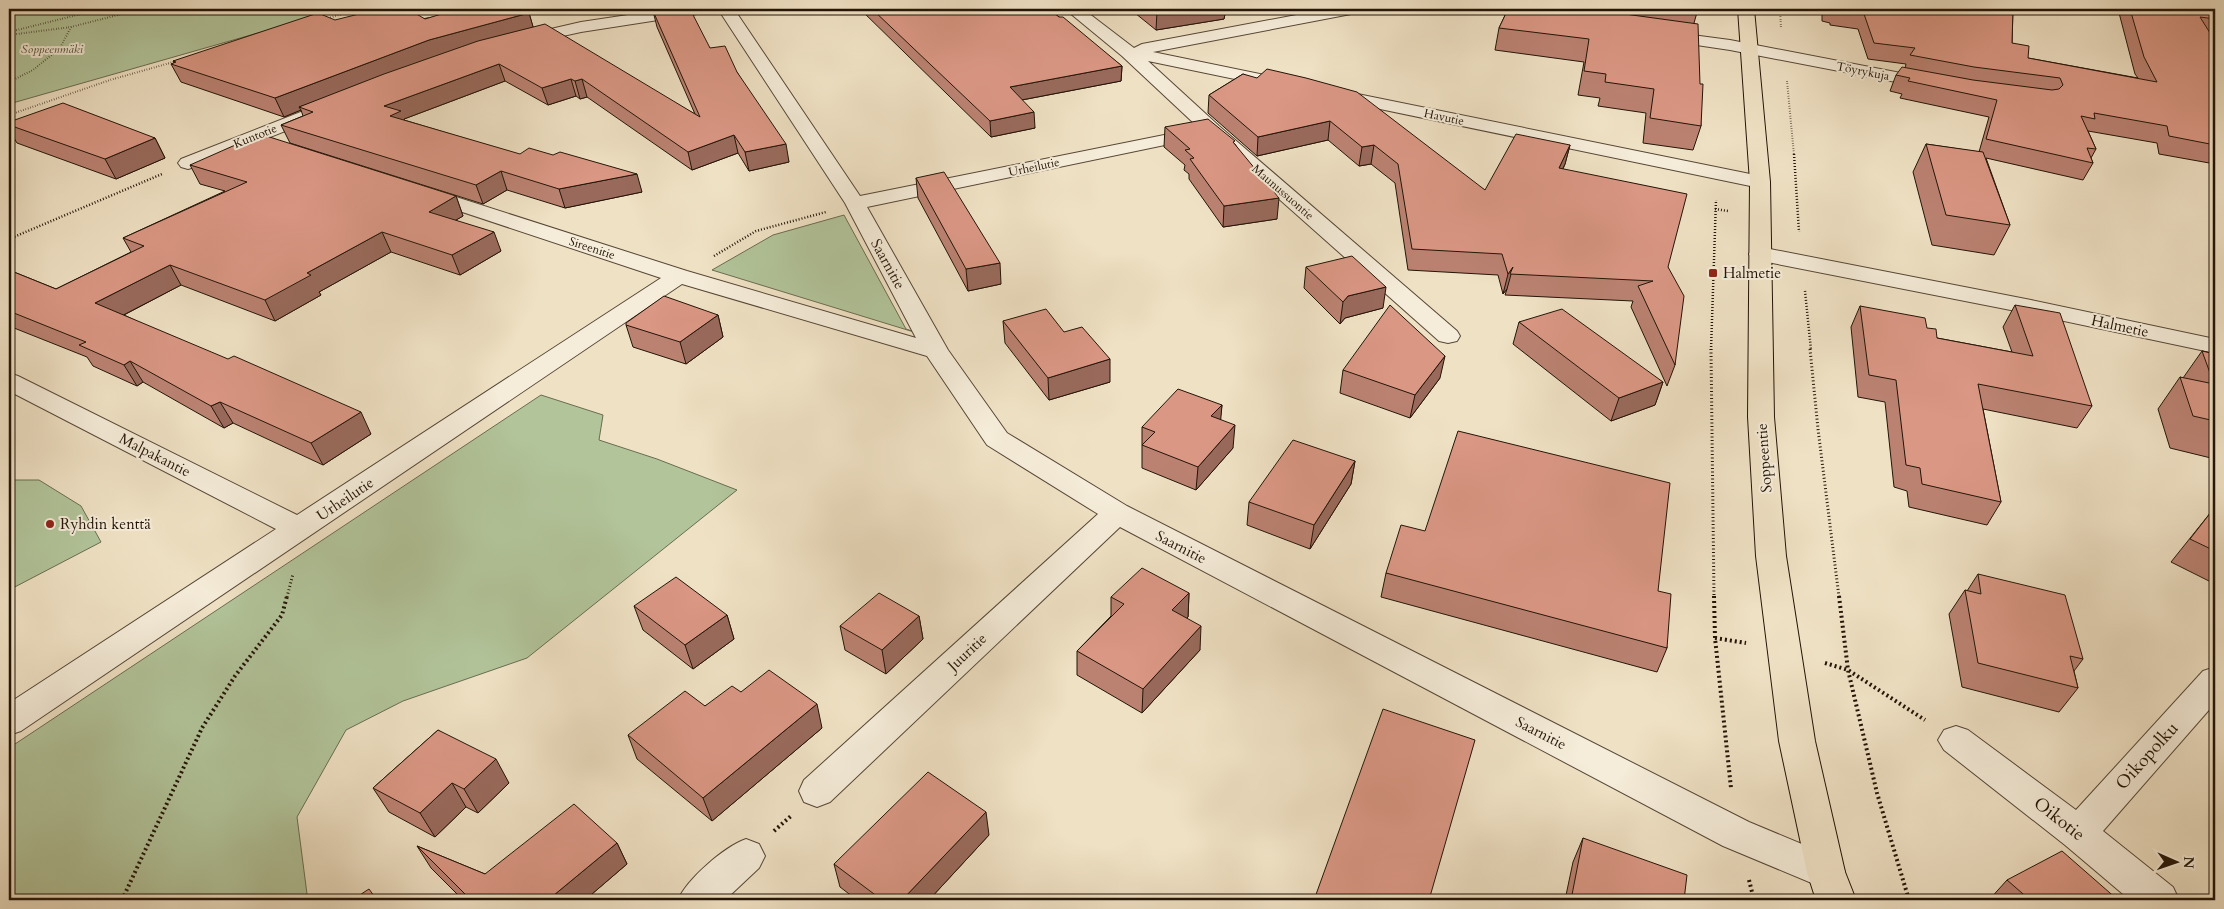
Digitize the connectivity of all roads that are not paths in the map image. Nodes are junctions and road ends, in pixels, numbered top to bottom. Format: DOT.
graph roads {
  1 [pos="697,9"];
  2 [pos="726,9"];
  3 [pos="1073,9"];
  4 [pos="1351,9"];
  5 [pos="1746,9"];
  6 [pos="1644,34"];
  7 [pos="503,45"];
  8 [pos="1749,49"];
  9 [pos="1128,52"];
  10 [pos="1292,86"];
  11 [pos="1949,87"];
  12 [pos="1312,90"];
  13 [pos="333,106"];
  14 [pos="1212,130"];
  15 [pos="251,138"];
  16 [pos="280,147"];
  17 [pos="188,164"];
  18 [pos="1760,182"];
  19 [pos="404,187"];
  20 [pos="855,203"];
  21 [pos="1760,254"];
  22 [pos="679,276"];
  23 [pos="1448,336"];
  24 [pos="2215,346"];
  25 [pos="936,352"];
  26 [pos="9,381"];
  27 [pos="1117,513"];
  28 [pos="301,529"];
  29 [pos="2215,680"];
  30 [pos="9,721"];
  31 [pos="1956,740"];
  32 [pos="817,792"];
  33 [pos="2078,833"];
  34 [pos="746,856"];
  35 [pos="1826,872"];
  36 [pos="698,900"];
  37 [pos="1836,900"];
  38 [pos="2159,900"];
  1 -- 7 [label="street"];
  2 -- 20 [label="street, Saarnitie"];
  3 -- 9 [label="street, Maunussuontie"];
  4 -- 9 [label="street"];
  5 -- 8 [label="main road, Soppeentie"];
  6 -- 8 [label="street, Töyrykuja"];
  8 -- 11 [label="street, Töyrykuja"];
  8 -- 18 [label="main road, Soppeentie"];
  9 -- 10 [label="street"];
  9 -- 14 [label="street, Maunussuontie"];
  12 -- 18 [label="street, Havutie"];
  13 -- 15 [label="street, Kuntotie"];
  14 -- 20 [label="street, Urheilutie"];
  14 -- 23 [label="street, Maunussuontie"];
  15 -- 16 [label="street"];
  15 -- 17 [label="street, Kuntotie"];
  18 -- 21 [label="main road, Soppeentie"];
  19 -- 22 [label="street, Sireenitie"];
  20 -- 25 [label="street, Saarnitie"];
  21 -- 24 [label="street, Halmetie"];
  21 -- 35 [label="main road, Soppeentie"];
  22 -- 25 [label="street, Sireenitie"];
  22 -- 28 [label="street, Urheilutie"];
  25 -- 27 [label="street, Saarnitie"];
  26 -- 28 [label="street, Malpakantie"];
  27 -- 32 [label="street, Juuritie"];
  27 -- 35 [label="street, Saarnitie"];
  28 -- 30 [label="street, Urheilutie"];
  29 -- 33 [label="street, Oikopolku"];
  31 -- 33 [label="street, Oikotie"];
  33 -- 38 [label="street, Oikotie"];
  34 -- 36 [label="street"];
  35 -- 37 [label="main road, Soppeentie"];
}
